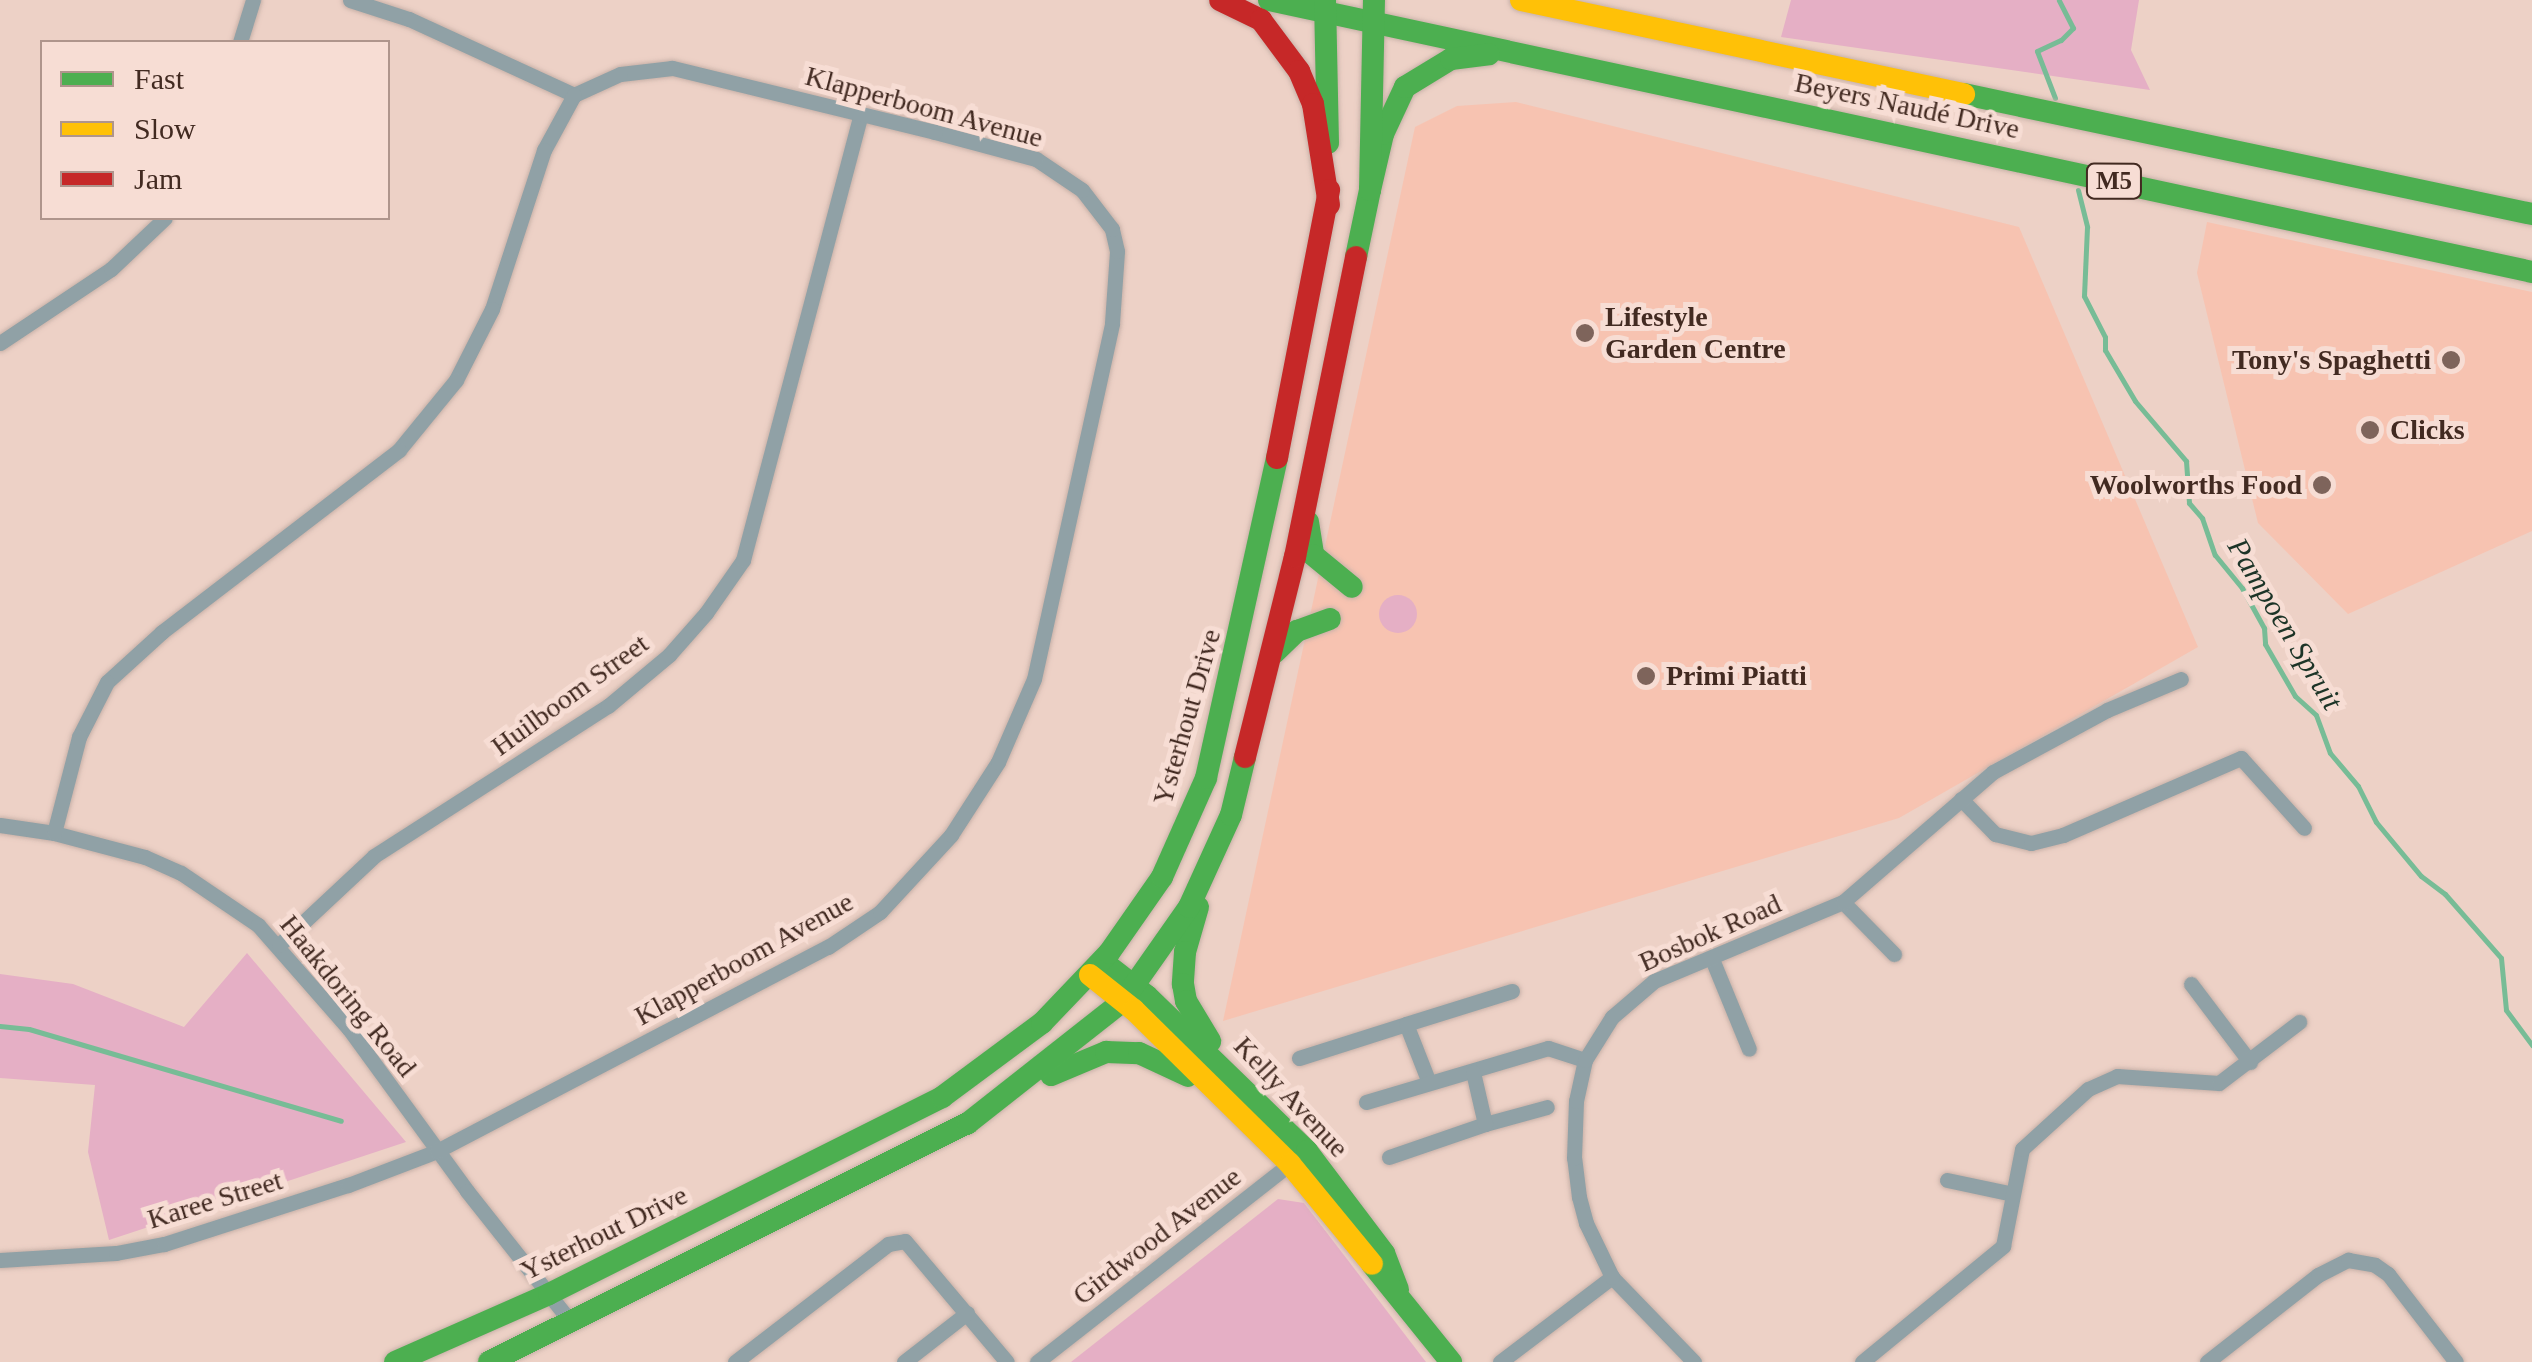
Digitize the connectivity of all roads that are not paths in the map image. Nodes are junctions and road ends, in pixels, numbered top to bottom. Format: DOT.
graph roads {
  1 [pos="254,0"];
  2 [pos="350,0"];
  3 [pos="1220,0"];
  4 [pos="1269,0"];
  5 [pos="1525,1"];
  6 [pos="1325,7"];
  7 [pos="1374,11"];
  8 [pos="241,40"];
  9 [pos="1524,52"];
  10 [pos="574,95"];
  11 [pos="860,116"];
  12 [pos="1370,190"];
  13 [pos="1329,205"];
  14 [pos="2532,214"];
  15 [pos="163,220"];
  16 [pos="2532,272"];
  17 [pos="0,342"];
  18 [pos="1307,498"];
  19 [pos="1352,587"];
  20 [pos="1330,619"];
  21 [pos="1271,657"];
  22 [pos="2181,679"];
  23 [pos="1961,800"];
  24 [pos="0,825"];
  25 [pos="2304,828"];
  26 [pos="54,833"];
  27 [pos="1217,852"];
  28 [pos="1843,902"];
  29 [pos="279,945"];
  30 [pos="1894,954"];
  31 [pos="1712,958"];
  32 [pos="1096,968"];
  33 [pos="2191,984"];
  34 [pos="1512,991"];
  35 [pos="1130,994"];
  36 [pos="2299,1022"];
  37 [pos="1406,1024"];
  38 [pos="1749,1050"];
  39 [pos="1299,1058"];
  40 [pos="1584,1060"];
  41 [pos="2250,1062"];
  42 [pos="1473,1072"];
  43 [pos="1428,1080"];
  44 [pos="1012,1094"];
  45 [pos="1366,1102"];
  46 [pos="1547,1107"];
  47 [pos="1252,1110"];
  48 [pos="1485,1124"];
  49 [pos="437,1151"];
  50 [pos="1299,1157"];
  51 [pos="1390,1157"];
  52 [pos="1947,1180"];
  53 [pos="2012,1194"];
  54 [pos="0,1260"];
  55 [pos="1612,1277"];
  56 [pos="549,1294"];
  57 [pos="968,1314"];
  58 [pos="571,1322"];
  59 [pos="396,1362"];
  60 [pos="490,1362"];
  61 [pos="735,1362"];
  62 [pos="904,1362"];
  63 [pos="1007,1362"];
  64 [pos="1037,1362"];
  65 [pos="1452,1362"];
  66 [pos="1500,1362"];
  67 [pos="1694,1362"];
  68 [pos="1862,1362"];
  69 [pos="2207,1362"];
  70 [pos="2456,1362"];
  1 -- 8 [label="street"];
  2 -- 10 [label="street"];
  3 -- 13 [label="main road"];
  4 -- 6 [label="main road, Beyers Naudé Drive / M5"];
  5 -- 14 [label="main road, Beyers Naudé Drive / M5"];
  6 -- 7 [label="main road, Beyers Naudé Drive / M5"];
  6 -- 13 [label="main road, Ysterhout Drive"];
  7 -- 9 [label="main road, Beyers Naudé Drive / M5"];
  7 -- 12 [label="main road"];
  9 -- 12 [label="main road"];
  9 -- 16 [label="main road, Beyers Naudé Drive / M5"];
  10 -- 11 [label="street, Klapperboom Avenue"];
  10 -- 26 [label="street"];
  11 -- 29 [label="street, Huilboom Street"];
  11 -- 49 [label="street, Klapperboom Avenue"];
  12 -- 18 [label="main road"];
  13 -- 32 [label="main road, Ysterhout Drive"];
  15 -- 17 [label="street"];
  18 -- 19 [label="main road"];
  18 -- 21 [label="main road"];
  20 -- 21 [label="main road"];
  21 -- 27 [label="main road"];
  22 -- 23 [label="street, Bosbok Road"];
  23 -- 25 [label="street"];
  23 -- 28 [label="street, Bosbok Road"];
  24 -- 26 [label="street, Haakdoring Road"];
  26 -- 29 [label="street, Haakdoring Road"];
  27 -- 35 [label="main road"];
  27 -- 47 [label="main road"];
  28 -- 30 [label="street"];
  28 -- 31 [label="street, Bosbok Road"];
  29 -- 49 [label="street, Haakdoring Road"];
  31 -- 38 [label="street"];
  31 -- 40 [label="street, Bosbok Road"];
  32 -- 35 [label="main road, Kelly Avenue"];
  32 -- 56 [label="main road, Ysterhout Drive"];
  33 -- 41 [label="street"];
  34 -- 37 [label="street"];
  35 -- 44 [label="main road"];
  35 -- 47 [label="main road, Kelly Avenue"];
  36 -- 41 [label="street"];
  37 -- 39 [label="street"];
  37 -- 43 [label="street"];
  40 -- 42 [label="street"];
  40 -- 55 [label="street, Bosbok Road"];
  41 -- 53 [label="street"];
  42 -- 43 [label="street"];
  42 -- 48 [label="street"];
  43 -- 45 [label="street"];
  44 -- 47 [label="main road"];
  44 -- 58 [label="main road"];
  46 -- 48 [label="street"];
  47 -- 50 [label="main road, Kelly Avenue"];
  48 -- 51 [label="street"];
  49 -- 54 [label="street, Karee Street"];
  49 -- 56 [label="street, Haakdoring Road"];
  50 -- 64 [label="street, Girdwood Avenue"];
  50 -- 65 [label="main road, Kelly Avenue"];
  52 -- 53 [label="street"];
  53 -- 68 [label="street"];
  55 -- 66 [label="street"];
  55 -- 67 [label="street, Bosbok Road"];
  56 -- 58 [label="street, Haakdoring Road"];
  56 -- 59 [label="main road, Ysterhout Drive"];
  57 -- 61 [label="street"];
  57 -- 62 [label="street"];
  57 -- 63 [label="street"];
  58 -- 60 [label="main road"];
  69 -- 70 [label="street"];
}
